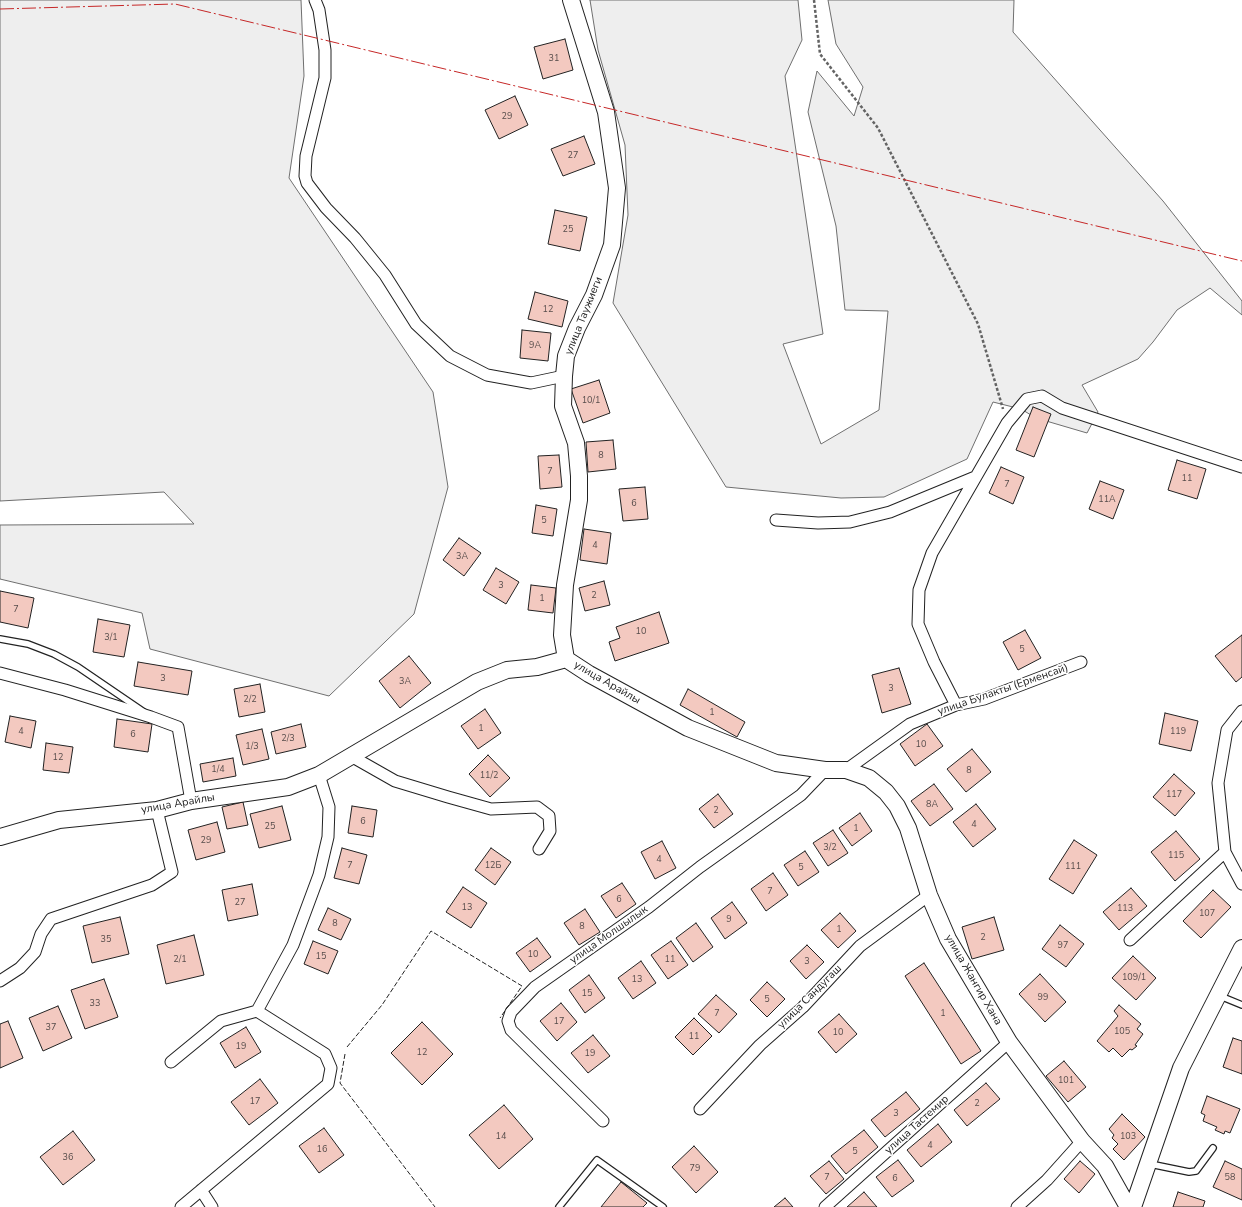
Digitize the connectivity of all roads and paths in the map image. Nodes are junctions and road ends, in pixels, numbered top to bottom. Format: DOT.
graph roads {
  1 [pos="315,0"];
  2 [pos="572,0"];
  3 [pos="814,0"];
  4 [pos="564,376"];
  5 [pos="1008,423"];
  6 [pos="1242,467"];
  7 [pos="976,477"];
  8 [pos="776,520"];
  9 [pos="0,639"];
  10 [pos="566,659"];
  11 [pos="1081,662"];
  12 [pos="0,673"];
  13 [pos="956,705"];
  14 [pos="1242,711"];
  15 [pos="151,717"];
  16 [pos="351,756"];
  17 [pos="825,770"];
  18 [pos="846,770"];
  19 [pos="319,775"];
  20 [pos="190,801"];
  21 [pos="157,810"];
  22 [pos="0,837"];
  23 [pos="539,849"];
  24 [pos="1225,852"];
  25 [pos="1242,884"];
  26 [pos="930,895"];
  27 [pos="1130,940"];
  28 [pos="1242,948"];
  29 [pos="0,981"];
  30 [pos="1218,996"];
  31 [pos="1242,1005"];
  32 [pos="257,1011"];
  33 [pos="1009,1042"];
  34 [pos="171,1062"];
  35 [pos="700,1109"];
  36 [pos="602,1121"];
  37 [pos="1082,1141"];
  38 [pos="1213,1148"];
  39 [pos="1148,1164"];
  40 [pos="201,1190"];
  41 [pos="180,1207"];
  42 [pos="212,1207"];
  43 [pos="559,1207"];
  44 [pos="663,1207"];
  45 [pos="825,1207"];
  46 [pos="1016,1207"];
  47 [pos="1128,1207"];
  48 [pos="1133,1207"];
  1 -- 4 [label="street"];
  2 -- 4 [label="street, улица Таужиеги"];
  3 -- 5 [label="path"];
  4 -- 10 [label="street, улица Таужиеги"];
  5 -- 6 [label="street"];
  5 -- 7 [label="street"];
  7 -- 8 [label="street"];
  7 -- 13 [label="street"];
  9 -- 15 [label="lane"];
  10 -- 16 [label="street, улица Арайлы"];
  10 -- 17 [label="street, улица Арайлы"];
  11 -- 13 [label="street, улица Булакты (Ерменсай)"];
  12 -- 15 [label="street"];
  13 -- 18 [label="street, улица Булакты (Ерменсай)"];
  14 -- 24 [label="street"];
  15 -- 20 [label="street"];
  16 -- 19 [label="street, улица Арайлы"];
  16 -- 23 [label="street"];
  17 -- 18 [label="street, улица Жангир Хана"];
  17 -- 36 [label="street, улица Молшылык"];
  18 -- 26 [label="street, улица Жангир Хана"];
  19 -- 20 [label="street, улица Арайлы"];
  19 -- 32 [label="street"];
  20 -- 21 [label="street, улица Арайлы"];
  21 -- 22 [label="street, улица Арайлы"];
  21 -- 29 [label="street"];
  24 -- 25 [label="street"];
  24 -- 27 [label="street"];
  26 -- 33 [label="street, улица Жангир Хана"];
  26 -- 35 [label="street, улица Сандугаш"];
  28 -- 30 [label="street"];
  30 -- 31 [label="lane"];
  30 -- 39 [label="street"];
  32 -- 34 [label="street"];
  32 -- 40 [label="street"];
  33 -- 37 [label="street, улица Жангир Хана"];
  33 -- 45 [label="street, улица Тастемир"];
  37 -- 46 [label="street"];
  37 -- 47 [label="street, улица Жангир Хана"];
  38 -- 39 [label="lane"];
  39 -- 48 [label="street"];
  40 -- 41 [label="street"];
  40 -- 42 [label="street"];
  43 -- 44 [label="lane"];
}
